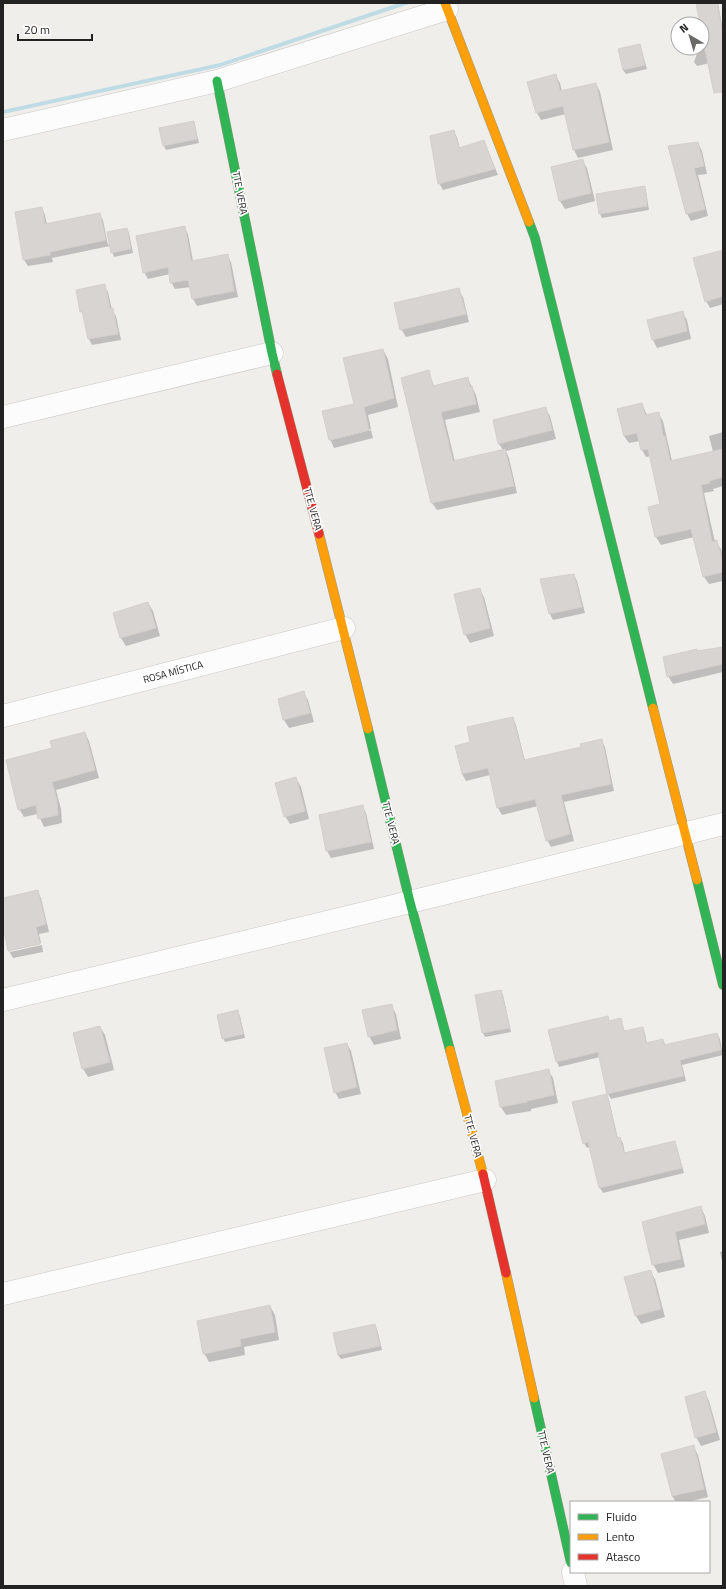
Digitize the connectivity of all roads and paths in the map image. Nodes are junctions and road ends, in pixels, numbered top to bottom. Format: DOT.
graph roads {
  1 [pos="446,6"];
  2 [pos="218,81"];
  3 [pos="3,130"];
  4 [pos="272,353"];
  5 [pos="3,417"];
  6 [pos="344,628"];
  7 [pos="3,716"];
  8 [pos="723,824"];
  9 [pos="686,833"];
  10 [pos="410,902"];
  11 [pos="723,985"];
  12 [pos="3,1000"];
  13 [pos="485,1180"];
  14 [pos="3,1294"];
  15 [pos="570,1559"];
  16 [pos="573,1573"];
  17 [pos="576,1586"];
  1 -- 2 [label="street"];
  1 -- 9 [label="street"];
  2 -- 3 [label="street"];
  2 -- 4 [label="street, TTE. VERA"];
  4 -- 5 [label="street"];
  4 -- 6 [label="street, TTE. VERA"];
  6 -- 7 [label="street, ROSA MÍSTICA"];
  6 -- 10 [label="street, TTE. VERA"];
  8 -- 9 [label="street"];
  9 -- 10 [label="street"];
  9 -- 11 [label="street"];
  10 -- 12 [label="street"];
  10 -- 13 [label="street, TTE. VERA"];
  13 -- 14 [label="street"];
  13 -- 15 [label="street, TTE. VERA"];
  16 -- 17 [label="street"];
}
